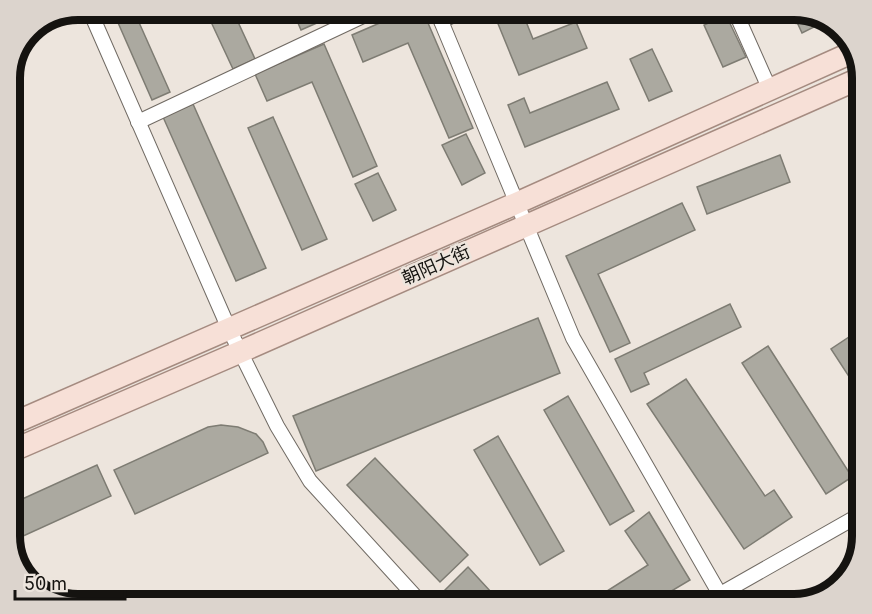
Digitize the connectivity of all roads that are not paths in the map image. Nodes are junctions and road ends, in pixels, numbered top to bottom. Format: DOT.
graph roads {
  1 [pos="94,20"];
  2 [pos="355,20"];
  3 [pos="440,20"];
  4 [pos="739,20"];
  5 [pos="848,54"];
  6 [pos="852,82"];
  7 [pos="770,90"];
  8 [pos="138,122"];
  9 [pos="517,203"];
  10 [pos="526,225"];
  11 [pos="229,329"];
  12 [pos="240,352"];
  13 [pos="20,420"];
  14 [pos="20,447"];
  15 [pos="852,520"];
  16 [pos="413,594"];
  17 [pos="719,594"];
  18 [pos="730,594"];
  1 -- 8 [label="street"];
  2 -- 8 [label="street"];
  3 -- 9 [label="street"];
  4 -- 7 [label="street"];
  5 -- 7 [label="main road, 朝阳大街"];
  6 -- 10 [label="main road, 朝阳大街"];
  7 -- 9 [label="main road, 朝阳大街"];
  8 -- 11 [label="street"];
  9 -- 10 [label="street"];
  9 -- 11 [label="main road, 朝阳大街"];
  10 -- 12 [label="main road, 朝阳大街"];
  10 -- 17 [label="street"];
  11 -- 12 [label="street"];
  11 -- 13 [label="main road, 朝阳大街"];
  12 -- 14 [label="main road, 朝阳大街"];
  12 -- 16 [label="street"];
  15 -- 18 [label="street"];
}
